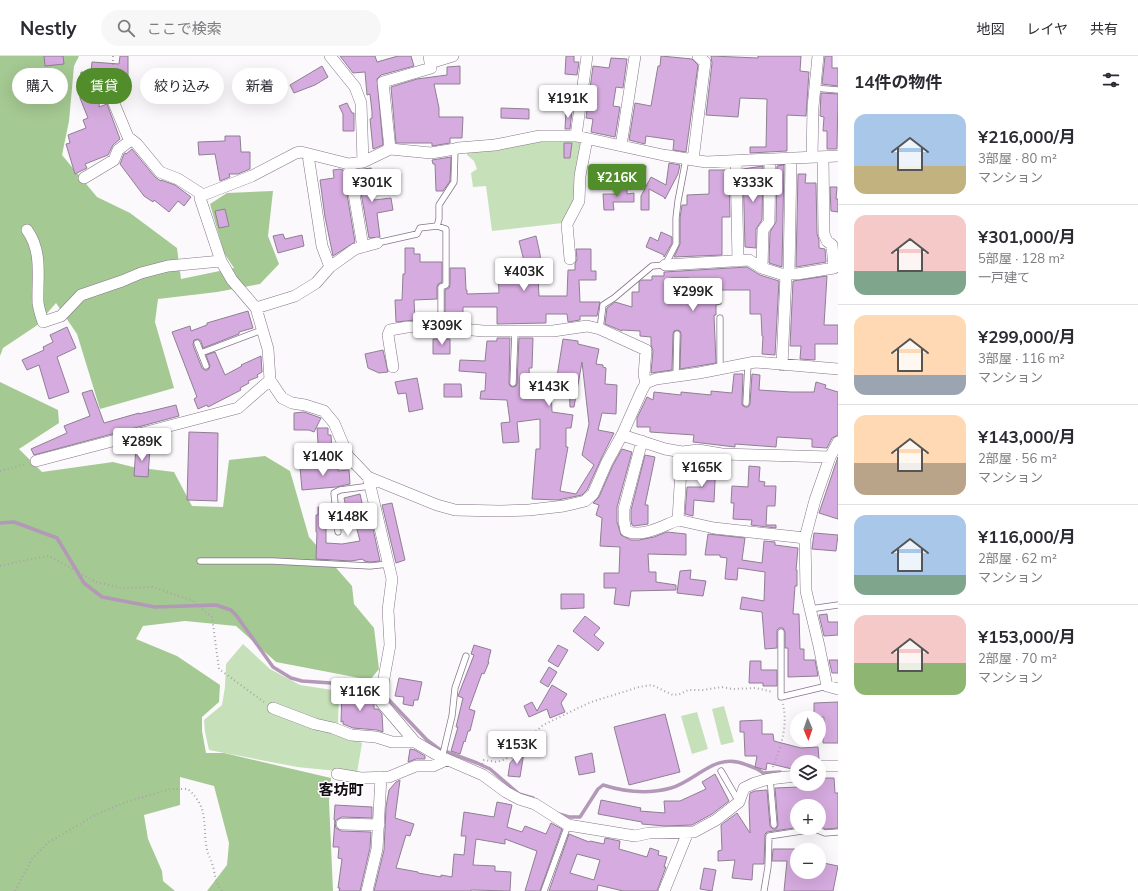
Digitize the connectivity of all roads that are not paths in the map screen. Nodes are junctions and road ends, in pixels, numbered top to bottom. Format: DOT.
graph roads {
  1 [pos="330,56"];
  2 [pos="452,56"];
  3 [pos="587,56"];
  4 [pos="635,56"];
  5 [pos="698,56"];
  6 [pos="818,56"];
  7 [pos="429,60"];
  8 [pos="814,88"];
  9 [pos="838,90"];
  10 [pos="114,104"];
  11 [pos="581,138"];
  12 [pos="131,140"];
  13 [pos="621,146"];
  14 [pos="390,149"];
  15 [pos="455,150"];
  16 [pos="308,155"];
  17 [pos="838,156"];
  18 [pos="817,157"];
  19 [pos="791,158"];
  20 [pos="770,159"];
  21 [pos="690,160"];
  22 [pos="736,161"];
  23 [pos="363,162"];
  24 [pos="349,164"];
  25 [pos="84,178"];
  26 [pos="203,195"];
  27 [pos="437,226"];
  28 [pos="27,230"];
  29 [pos="377,243"];
  30 [pos="363,247"];
  31 [pos="570,259"];
  32 [pos="221,261"];
  33 [pos="738,261"];
  34 [pos="665,265"];
  35 [pos="330,267"];
  36 [pos="762,268"];
  37 [pos="836,270"];
  38 [pos="788,274"];
  39 [pos="256,308"];
  40 [pos="720,318"];
  41 [pos="441,327"];
  42 [pos="600,329"];
  43 [pos="262,330"];
  44 [pos="515,331"];
  45 [pos="677,334"];
  46 [pos="197,343"];
  47 [pos="201,353"];
  48 [pos="748,364"];
  49 [pos="782,365"];
  50 [pos="206,366"];
  51 [pos="393,367"];
  52 [pos="720,369"];
  53 [pos="838,369"];
  54 [pos="676,376"];
  55 [pos="270,380"];
  56 [pos="513,383"];
  57 [pos="646,383"];
  58 [pos="746,403"];
  59 [pos="622,435"];
  60 [pos="642,441"];
  61 [pos="838,442"];
  62 [pos="682,452"];
  63 [pos="830,457"];
  64 [pos="352,460"];
  65 [pos="36,461"];
  66 [pos="320,462"];
  67 [pos="369,482"];
  68 [pos="678,520"];
  69 [pos="338,532"];
  70 [pos="804,538"];
  71 [pos="200,561"];
  72 [pos="389,564"];
  73 [pos="838,605"];
  74 [pos="810,609"];
  75 [pos="781,632"];
  76 [pos="466,656"];
  77 [pos="833,688"];
  78 [pos="273,708"];
  79 [pos="415,742"];
  80 [pos="444,759"];
  81 [pos="826,766"];
  82 [pos="838,766"];
  83 [pos="721,771"];
  84 [pos="337,774"];
  85 [pos="381,777"];
  86 [pos="790,777"];
  87 [pos="770,778"];
  88 [pos="739,802"];
  89 [pos="342,824"];
  90 [pos="379,825"];
  91 [pos="568,825"];
  92 [pos="774,825"];
  93 [pos="688,832"];
  94 [pos="838,832"];
  95 [pos="367,891"];
  96 [pos="544,891"];
  97 [pos="664,891"];
  98 [pos="764,891"];
  1 -- 23 [label="street"];
  2 -- 7 [label="street"];
  3 -- 11 [label="street"];
  4 -- 13 [label="street"];
  5 -- 21 [label="street"];
  6 -- 8 [label="street"];
  7 -- 14 [label="street"];
  8 -- 9 [label="lane"];
  8 -- 18 [label="street"];
  10 -- 12 [label="street"];
  11 -- 13 [label="street"];
  11 -- 15 [label="street"];
  11 -- 31 [label="street"];
  12 -- 25 [label="street"];
  12 -- 26 [label="street"];
  13 -- 21 [label="street"];
  14 -- 15 [label="street"];
  14 -- 23 [label="street"];
  15 -- 27 [label="lane"];
  16 -- 24 [label="street"];
  16 -- 26 [label="street"];
  16 -- 35 [label="street"];
  17 -- 18 [label="street"];
  18 -- 19 [label="street"];
  18 -- 37 [label="street"];
  19 -- 20 [label="street"];
  19 -- 38 [label="street"];
  20 -- 22 [label="street"];
  20 -- 36 [label="street"];
  21 -- 22 [label="street"];
  21 -- 34 [label="lane"];
  22 -- 33 [label="street"];
  23 -- 24 [label="street"];
  24 -- 30 [label="street"];
  26 -- 32 [label="street"];
  27 -- 29 [label="lane"];
  27 -- 41 [label="lane"];
  28 -- 32 [label="street"];
  29 -- 30 [label="street"];
  30 -- 35 [label="street"];
  32 -- 39 [label="street"];
  33 -- 34 [label="street"];
  33 -- 36 [label="street"];
  34 -- 42 [label="lane"];
  35 -- 39 [label="street"];
  36 -- 38 [label="street"];
  37 -- 38 [label="street"];
  38 -- 49 [label="street"];
  39 -- 43 [label="street"];
  40 -- 52 [label="lane"];
  41 -- 44 [label="street"];
  41 -- 51 [label="street"];
  42 -- 44 [label="street"];
  42 -- 57 [label="street"];
  43 -- 47 [label="lane"];
  43 -- 55 [label="street"];
  44 -- 56 [label="lane"];
  45 -- 54 [label="lane"];
  46 -- 47 [label="lane"];
  47 -- 50 [label="lane"];
  48 -- 49 [label="street"];
  48 -- 52 [label="street"];
  48 -- 58 [label="lane"];
  49 -- 53 [label="street"];
  52 -- 54 [label="street"];
  54 -- 57 [label="street"];
  55 -- 64 [label="street"];
  55 -- 65 [label="street"];
  57 -- 59 [label="street"];
  59 -- 60 [label="street"];
  59 -- 67 [label="street"];
  60 -- 62 [label="street"];
  60 -- 68 [label="street"];
  61 -- 63 [label="street"];
  62 -- 63 [label="street"];
  62 -- 68 [label="street"];
  63 -- 70 [label="street"];
  64 -- 66 [label="lane"];
  64 -- 67 [label="street"];
  67 -- 69 [label="lane"];
  67 -- 72 [label="street"];
  68 -- 70 [label="street"];
  70 -- 74 [label="street"];
  71 -- 72 [label="lane"];
  72 -- 79 [label="street"];
  73 -- 74 [label="lane"];
  74 -- 77 [label="street"];
  75 -- 77 [label="lane"];
  76 -- 80 [label="lane"];
  78 -- 79 [label="street"];
  79 -- 80 [label="street"];
  80 -- 85 [label="street"];
  80 -- 91 [label="street"];
  81 -- 82 [label="street"];
  83 -- 88 [label="lane"];
  84 -- 85 [label="street"];
  85 -- 90 [label="street"];
  86 -- 87 [label="street"];
  87 -- 88 [label="street"];
  87 -- 92 [label="lane"];
  88 -- 93 [label="street"];
  89 -- 90 [label="street"];
  90 -- 95 [label="street"];
  91 -- 93 [label="street"];
  91 -- 96 [label="lane"];
  93 -- 97 [label="street"];
  94 -- 98 [label="lane"];
}
